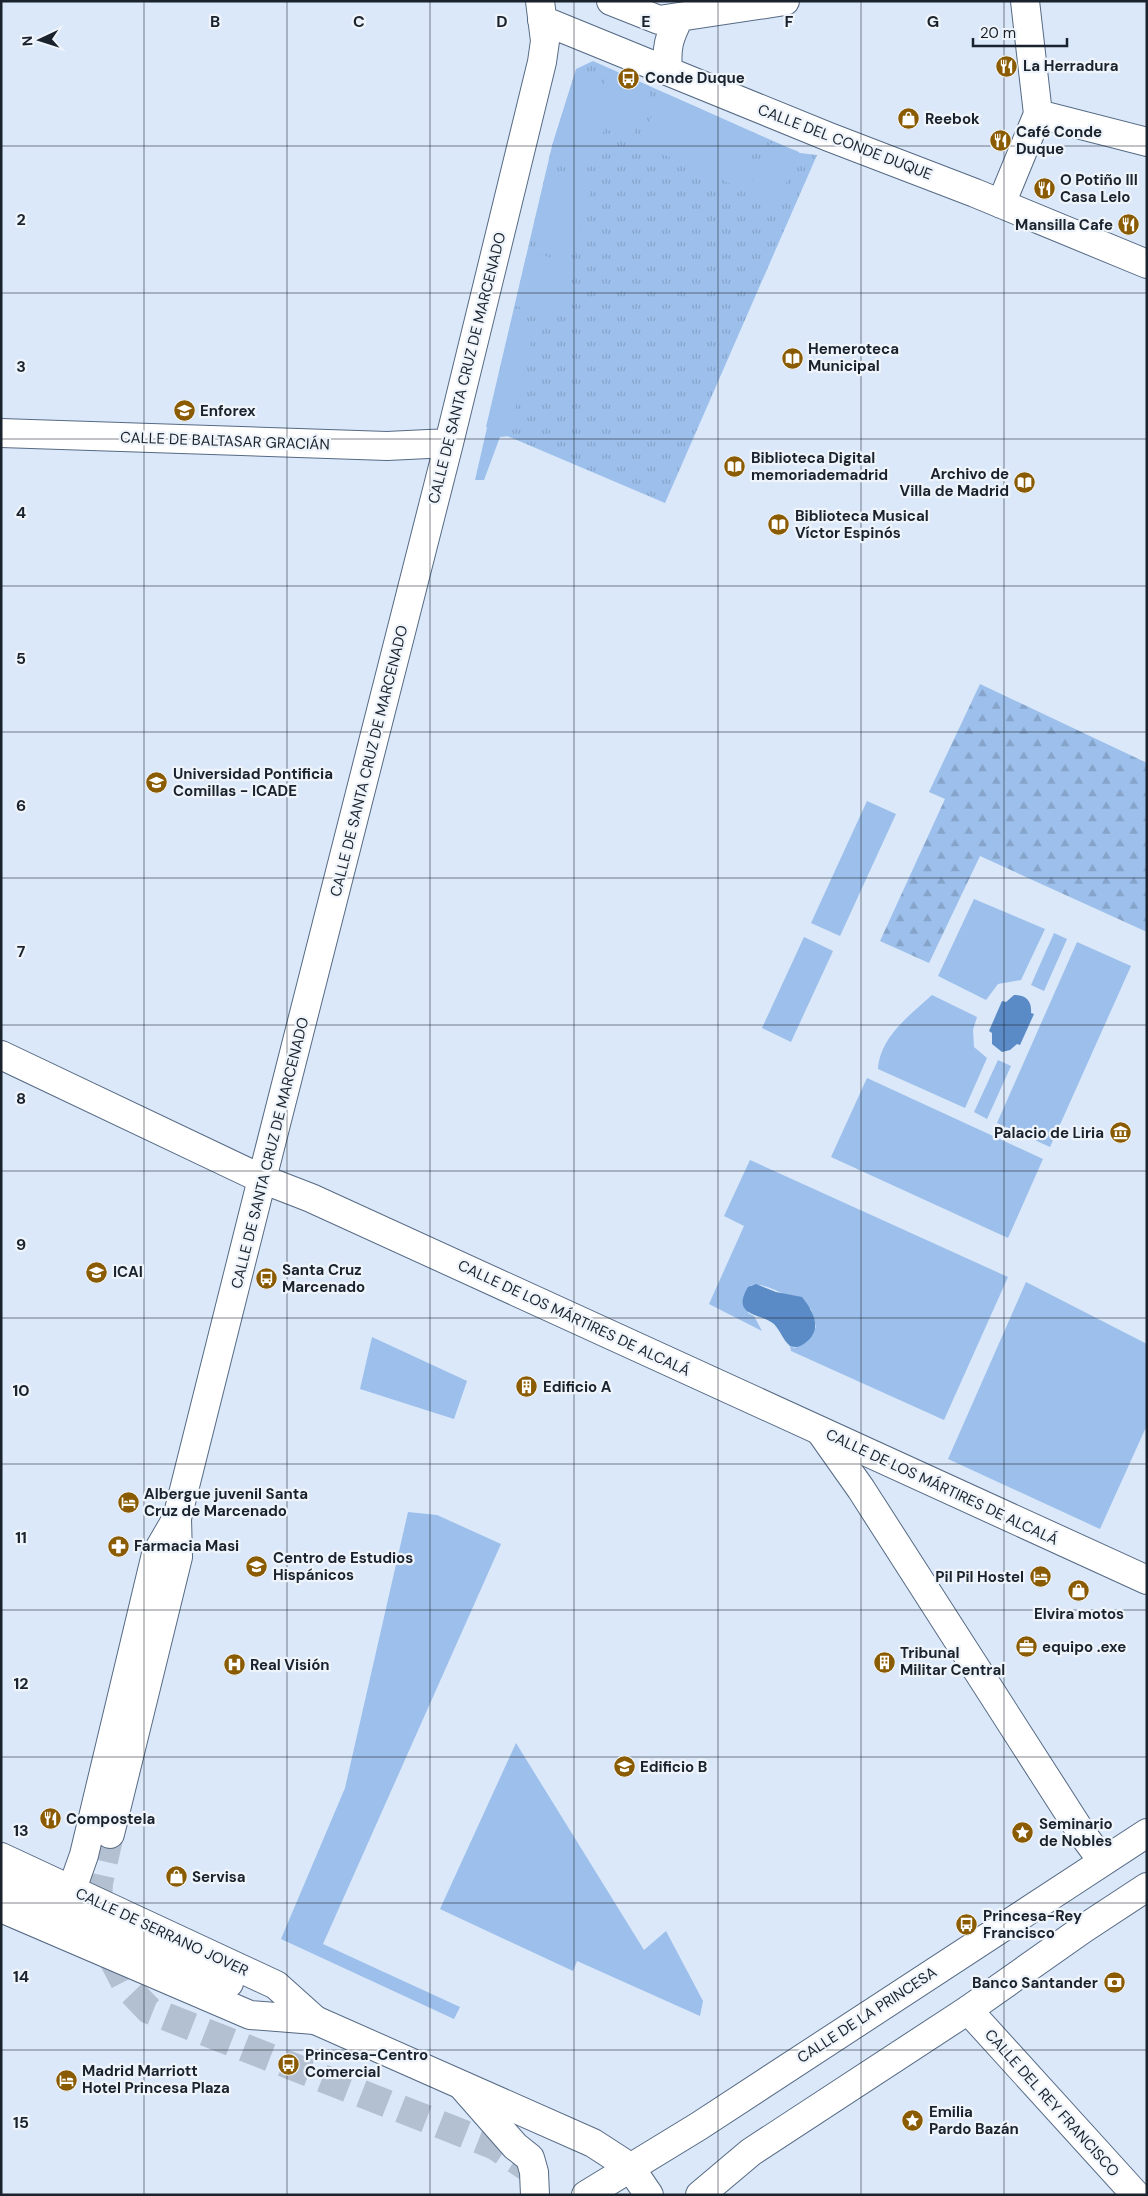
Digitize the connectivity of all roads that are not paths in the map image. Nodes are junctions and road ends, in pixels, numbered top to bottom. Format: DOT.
graph roads {
  1 [pos="611,1"];
  2 [pos="784,1"];
  3 [pos="1026,1"];
  4 [pos="541,11"];
  5 [pos="679,18"];
  6 [pos="668,70"];
  7 [pos="1038,114"];
  8 [pos="1147,142"];
  9 [pos="1001,204"];
  10 [pos="1147,264"];
  11 [pos="1,433"];
  12 [pos="449,443"];
  13 [pos="1,1055"];
  14 [pos="262,1179"];
  15 [pos="820,1431"];
  16 [pos="177,1518"];
  17 [pos="1147,1580"];
  18 [pos="1147,1833"];
  19 [pos="110,1834"];
  20 [pos="1,1857"];
  21 [pos="1105,1859"];
  22 [pos="1,1884"];
  23 [pos="1147,1887"];
  24 [pos="72,1889"];
  25 [pos="1,1908"];
  26 [pos="968,2010"];
  27 [pos="315,2020"];
  28 [pos="464,2088"];
  29 [pos="630,2167"];
  30 [pos="535,2195"];
  31 [pos="586,2195"];
  32 [pos="650,2195"];
  33 [pos="700,2195"];
  34 [pos="1136,2195"];
  1 -- 5 [label="street"];
  2 -- 5 [label="street"];
  3 -- 7 [label="street"];
  4 -- 6 [label="street, CALLE DEL CONDE DUQUE"];
  4 -- 12 [label="street, CALLE DE SANTA CRUZ DE MARCENADO"];
  5 -- 6 [label="street"];
  6 -- 9 [label="street, CALLE DEL CONDE DUQUE"];
  7 -- 8 [label="street"];
  7 -- 9 [label="street"];
  9 -- 10 [label="street, CALLE DEL CONDE DUQUE"];
  11 -- 12 [label="street, CALLE DE BALTASAR GRACIÁN"];
  12 -- 14 [label="street, CALLE DE SANTA CRUZ DE MARCENADO"];
  13 -- 14 [label="street, CALLE DE LOS MÁRTIRES DE ALCALÁ"];
  14 -- 15 [label="street, CALLE DE LOS MÁRTIRES DE ALCALÁ"];
  14 -- 16 [label="street, CALLE DE SANTA CRUZ DE MARCENADO"];
  15 -- 17 [label="street, CALLE DE LOS MÁRTIRES DE ALCALÁ"];
  15 -- 21 [label="street"];
  16 -- 19 [label="street, CALLE DE SANTA CRUZ DE MARCENADO"];
  16 -- 24 [label="street, CALLE DE SANTA CRUZ DE MARCENADO"];
  18 -- 21 [label="street, CALLE DE LA PRINCESA"];
  20 -- 24 [label="street, CALLE DE SERRANO JOVER"];
  21 -- 29 [label="street, CALLE DE LA PRINCESA"];
  22 -- 27 [label="street, CALLE DE SERRANO JOVER"];
  23 -- 26 [label="street"];
  24 -- 27 [label="street, CALLE DE SERRANO JOVER"];
  25 -- 27 [label="street, CALLE DE SERRANO JOVER"];
  26 -- 33 [label="street"];
  26 -- 34 [label="street, CALLE DEL REY FRANCISCO"];
  27 -- 28 [label="street, CALLE DE SERRANO JOVER"];
  28 -- 29 [label="street, CALLE DE SERRANO JOVER"];
  28 -- 30 [label="street, CALLE DE SERRANO JOVER"];
  29 -- 31 [label="street, CALLE DE LA PRINCESA"];
  29 -- 32 [label="street"];
}
